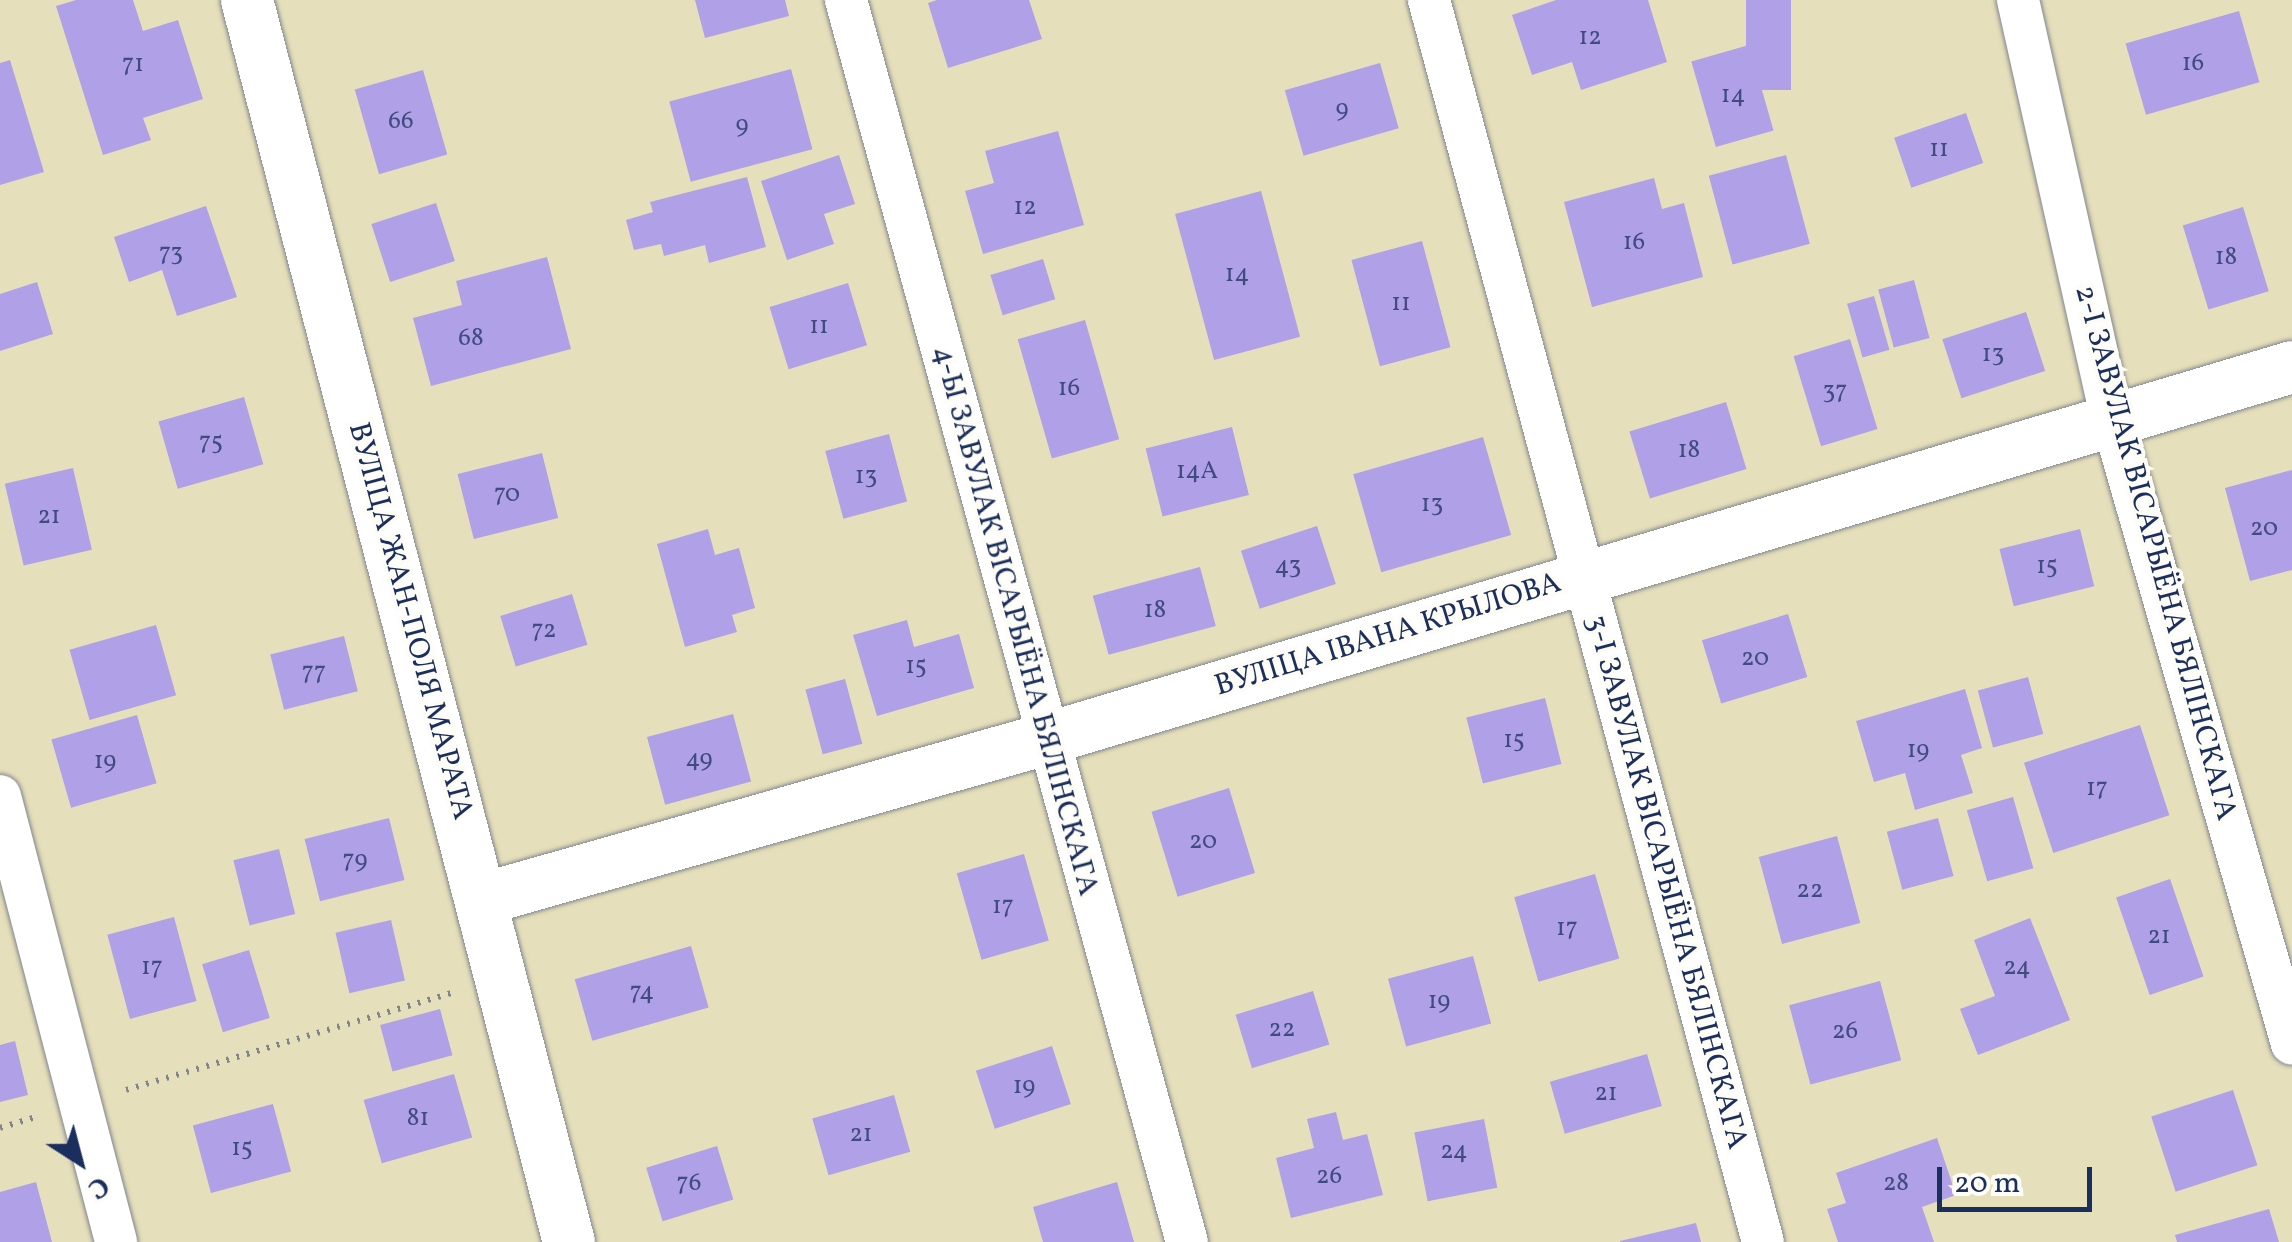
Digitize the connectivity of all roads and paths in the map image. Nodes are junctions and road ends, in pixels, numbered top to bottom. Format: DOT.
graph roads {
  1 [pos="247,0"];
  2 [pos="846,0"];
  3 [pos="1429,0"];
  4 [pos="2018,0"];
  5 [pos="2292,367"];
  6 [pos="2112,418"];
  7 [pos="1584,575"];
  8 [pos="1046,739"];
  9 [pos="0,796"];
  10 [pos="482,899"];
  11 [pos="502,978"];
  12 [pos="2292,1044"];
  13 [pos="81,1104"];
  14 [pos="0,1128"];
  15 [pos="116,1242"];
  16 [pos="568,1242"];
  17 [pos="1187,1242"];
  18 [pos="1763,1242"];
  1 -- 10 [label="street, ВУЛІЦА ЖАН-ПОЛЯ МАРАТА"];
  2 -- 8 [label="street, 4-Ы ЗАВУЛАК ВІСАРЫЁНА БЯЛІНСКАГА"];
  3 -- 7 [label="street, 3-І ЗАВУЛАК ВІСАРЫЁНА БЯЛІНСКАГА"];
  4 -- 6 [label="street, 2-І ЗАВУЛАК ВІСАРЫЁНА БЯЛІНСКАГА"];
  5 -- 6 [label="street, ВУЛІЦА ІВАНА КРЫЛОВА"];
  6 -- 7 [label="street, ВУЛІЦА ІВАНА КРЫЛОВА"];
  6 -- 12 [label="street, 2-І ЗАВУЛАК ВІСАРЫЁНА БЯЛІНСКАГА"];
  7 -- 8 [label="street, ВУЛІЦА ІВАНА КРЫЛОВА"];
  7 -- 18 [label="street, 3-І ЗАВУЛАК ВІСАРЫЁНА БЯЛІНСКАГА"];
  8 -- 10 [label="street, ВУЛІЦА ІВАНА КРЫЛОВА"];
  8 -- 17 [label="street, 4-Ы ЗАВУЛАК ВІСАРЫЁНА БЯЛІНСКАГА"];
  9 -- 13 [label="street"];
  10 -- 11 [label="street, ВУЛІЦА ЖАН-ПОЛЯ МАРАТА"];
  11 -- 13 [label="path"];
  11 -- 16 [label="street, ВУЛІЦА ЖАН-ПОЛЯ МАРАТА"];
  13 -- 14 [label="path"];
  13 -- 15 [label="street"];
}
